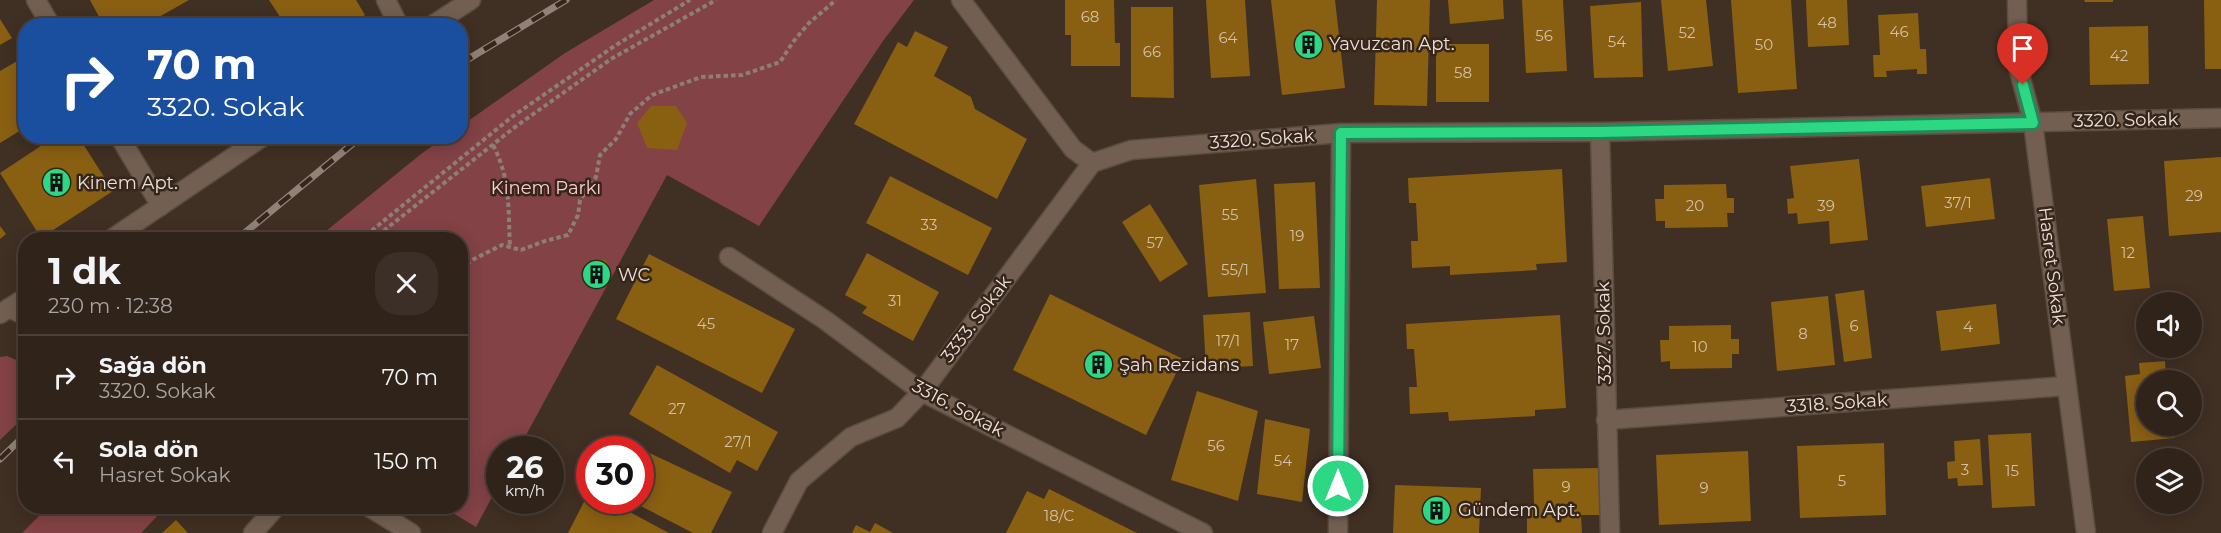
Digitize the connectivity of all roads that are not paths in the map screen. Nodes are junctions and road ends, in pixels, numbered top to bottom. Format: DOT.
graph roads {
  1 [pos="36,0"];
  2 [pos="386,0"];
  3 [pos="471,0"];
  4 [pos="961,0"];
  5 [pos="2017,0"];
  6 [pos="46,18"];
  7 [pos="395,18"];
  8 [pos="443,18"];
  9 [pos="2221,118"];
  10 [pos="2033,123"];
  11 [pos="1600,132"];
  12 [pos="1341,133"];
  13 [pos="124,144"];
  14 [pos="252,144"];
  15 [pos="1092,163"];
  16 [pos="161,206"];
  17 [pos="122,232"];
  18 [pos="729,256"];
  19 [pos="2067,386"];
  20 [pos="922,392"];
  21 [pos="1606,420"];
  22 [pos="270,514"];
  23 [pos="380,514"];
  24 [pos="253,533"];
  25 [pos="411,533"];
  26 [pos="772,533"];
  27 [pos="1203,533"];
  28 [pos="1338,533"];
  29 [pos="1610,533"];
  30 [pos="2086,533"];
  1 -- 6 [label="street"];
  2 -- 7 [label="street"];
  3 -- 8 [label="street"];
  4 -- 15 [label="street"];
  5 -- 10 [label="street, Hasret Sokak"];
  9 -- 10 [label="street, 3320. Sokak"];
  10 -- 11 [label="street, 3320. Sokak"];
  10 -- 19 [label="street, Hasret Sokak"];
  11 -- 12 [label="street, 3320. Sokak"];
  11 -- 21 [label="street, 3327. Sokak"];
  12 -- 15 [label="street, 3320. Sokak"];
  12 -- 28 [label="street"];
  13 -- 16 [label="street"];
  14 -- 16 [label="street"];
  15 -- 20 [label="street, 3333. Sokak"];
  16 -- 17 [label="street"];
  18 -- 20 [label="street, 3316. Sokak"];
  19 -- 21 [label="street, 3318. Sokak"];
  19 -- 30 [label="street, Hasret Sokak"];
  20 -- 26 [label="street, 3333. Sokak"];
  20 -- 27 [label="street, 3316. Sokak"];
  21 -- 29 [label="street, 3327. Sokak"];
  22 -- 24 [label="street"];
  23 -- 25 [label="street"];
}
